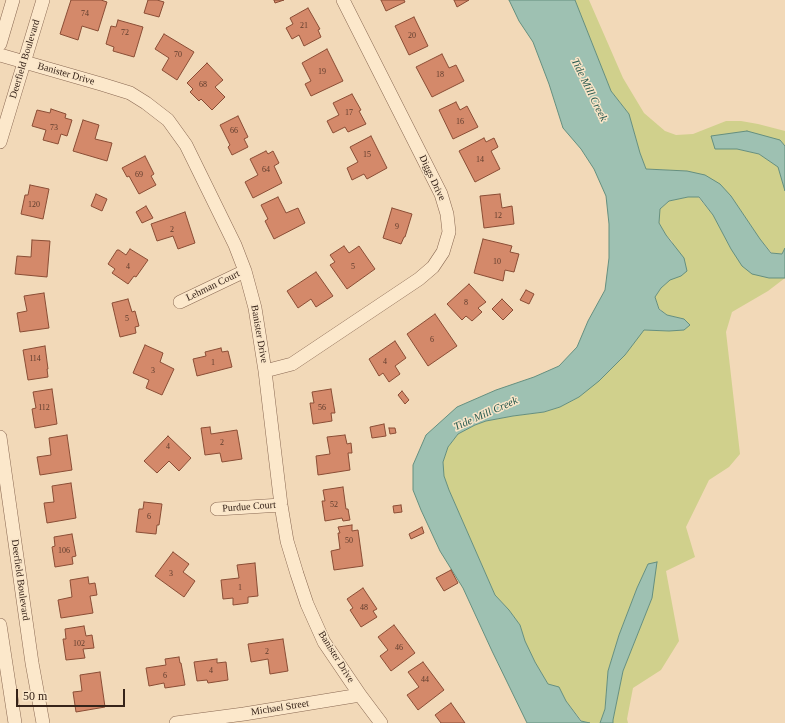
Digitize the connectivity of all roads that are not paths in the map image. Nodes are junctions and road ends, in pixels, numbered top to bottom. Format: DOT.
graph roads {
  1 [pos="13,0"];
  2 [pos="43,0"];
  3 [pos="343,0"];
  4 [pos="0,44"];
  5 [pos="0,55"];
  6 [pos="24,62"];
  7 [pos="0,142"];
  8 [pos="245,271"];
  9 [pos="180,302"];
  10 [pos="265,371"];
  11 [pos="0,437"];
  12 [pos="281,505"];
  13 [pos="217,509"];
  14 [pos="0,625"];
  15 [pos="360,695"];
  16 [pos="244,718"];
  17 [pos="15,723"];
  18 [pos="43,723"];
  19 [pos="176,723"];
  20 [pos="381,723"];
  1 -- 4 [label="street"];
  2 -- 6 [label="street, Deerfield Boulevard"];
  3 -- 10 [label="street, Diggs Drive"];
  5 -- 6 [label="street, Banister Drive"];
  6 -- 7 [label="street, Deerfield Boulevard"];
  6 -- 8 [label="street, Banister Drive"];
  8 -- 9 [label="street, Lehman Court"];
  8 -- 10 [label="street, Banister Drive"];
  10 -- 12 [label="street, Banister Drive"];
  11 -- 18 [label="street, Deerfield Boulevard"];
  12 -- 13 [label="street, Purdue Court"];
  12 -- 15 [label="street, Banister Drive"];
  14 -- 17 [label="street"];
  15 -- 16 [label="street, Michael Street"];
  15 -- 20 [label="street, Banister Drive"];
  16 -- 19 [label="street, Michael Street"];
}
